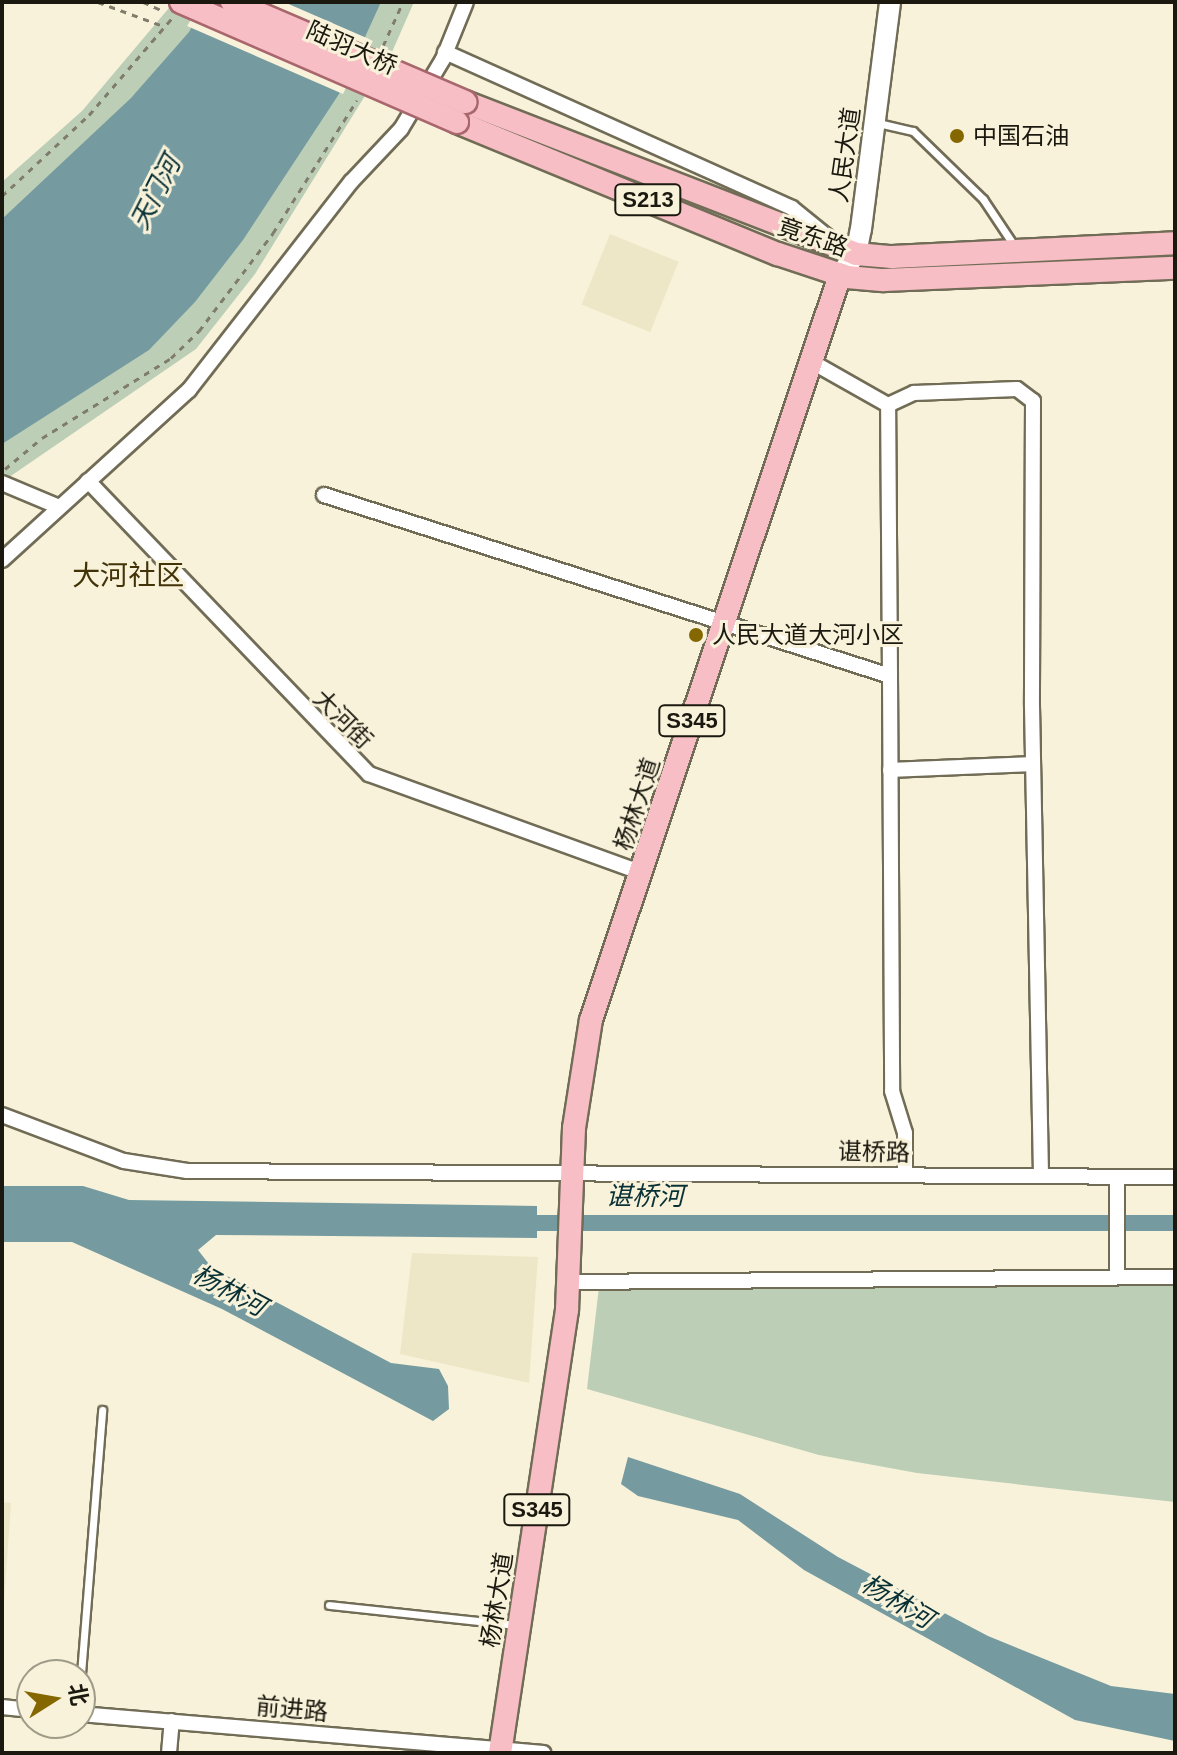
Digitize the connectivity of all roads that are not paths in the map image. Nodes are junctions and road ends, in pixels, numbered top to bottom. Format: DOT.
graph roads {
  1 [pos="232,2"];
  2 [pos="466,2"];
  3 [pos="877,2"];
  4 [pos="890,2"];
  5 [pos="179,7"];
  6 [pos="445,52"];
  7 [pos="461,112"];
  8 [pos="876,123"];
  9 [pos="1175,243"];
  10 [pos="1018,251"];
  11 [pos="850,252"];
  12 [pos="1175,268"];
  13 [pos="840,275"];
  14 [pos="812,362"];
  15 [pos="888,405"];
  16 [pos="88,481"];
  17 [pos="2,483"];
  18 [pos="324,495"];
  19 [pos="59,507"];
  20 [pos="2,560"];
  21 [pos="725,625"];
  22 [pos="890,676"];
  23 [pos="1033,764"];
  24 [pos="890,770"];
  25 [pos="642,873"];
  26 [pos="2,1115"];
  27 [pos="572,1173"];
  28 [pos="905,1175"];
  29 [pos="1041,1176"];
  30 [pos="1117,1177"];
  31 [pos="1175,1177"];
  32 [pos="569,1274"];
  33 [pos="1117,1277"];
  34 [pos="1175,1277"];
  35 [pos="102,1410"];
  36 [pos="329,1605"];
  37 [pos="519,1625"];
  38 [pos="82,1659"];
  39 [pos="96,1715"];
  40 [pos="172,1721"];
  41 [pos="500,1751"];
  42 [pos="169,1753"];
  43 [pos="543,1753"];
  1 -- 7 [label="main road, 陆羽大桥, bridge"];
  2 -- 6 [label="street"];
  3 -- 11 [label="main road, 人民大道"];
  4 -- 8 [label="main road, 人民大道"];
  5 -- 7 [label="main road, 陆羽大桥, bridge"];
  6 -- 11 [label="street"];
  6 -- 16 [label="street"];
  7 -- 11 [label="main road, 竟东路 / S213"];
  7 -- 13 [label="main road, 竟东路 / S213"];
  8 -- 10 [label="lane"];
  8 -- 11 [label="main road, 人民大道"];
  9 -- 10 [label="main road, 竟东路 / S213"];
  10 -- 11 [label="main road, 竟东路 / S213"];
  11 -- 13 [label="main road, 人民大道"];
  12 -- 13 [label="main road, 竟东路 / S213"];
  13 -- 14 [label="main road, 杨林大道 / S345"];
  14 -- 15 [label="street"];
  14 -- 21 [label="main road, 杨林大道 / S345"];
  15 -- 22 [label="street"];
  15 -- 23 [label="street"];
  16 -- 19 [label="street"];
  16 -- 25 [label="street, 大河街"];
  17 -- 19 [label="street"];
  18 -- 21 [label="street"];
  19 -- 20 [label="street"];
  21 -- 22 [label="street"];
  21 -- 25 [label="main road, 杨林大道 / S345"];
  22 -- 24 [label="street"];
  23 -- 24 [label="street"];
  23 -- 29 [label="street"];
  24 -- 28 [label="street"];
  25 -- 27 [label="main road, 杨林大道 / S345"];
  26 -- 27 [label="street, 谌桥路"];
  27 -- 28 [label="street, 谌桥路"];
  27 -- 32 [label="main road, S345"];
  28 -- 29 [label="street, 谌桥路"];
  29 -- 30 [label="street, 谌桥路"];
  30 -- 31 [label="street, 谌桥路"];
  30 -- 33 [label="street"];
  32 -- 33 [label="street"];
  32 -- 37 [label="main road, 杨林大道 / S345"];
  33 -- 34 [label="street"];
  35 -- 38 [label="lane"];
  36 -- 37 [label="lane"];
  37 -- 41 [label="main road, 杨林大道 / S345"];
  39 -- 40 [label="street, 前进路"];
  40 -- 41 [label="street, 前进路"];
  40 -- 42 [label="street"];
  41 -- 43 [label="street, 前进路"];
}
